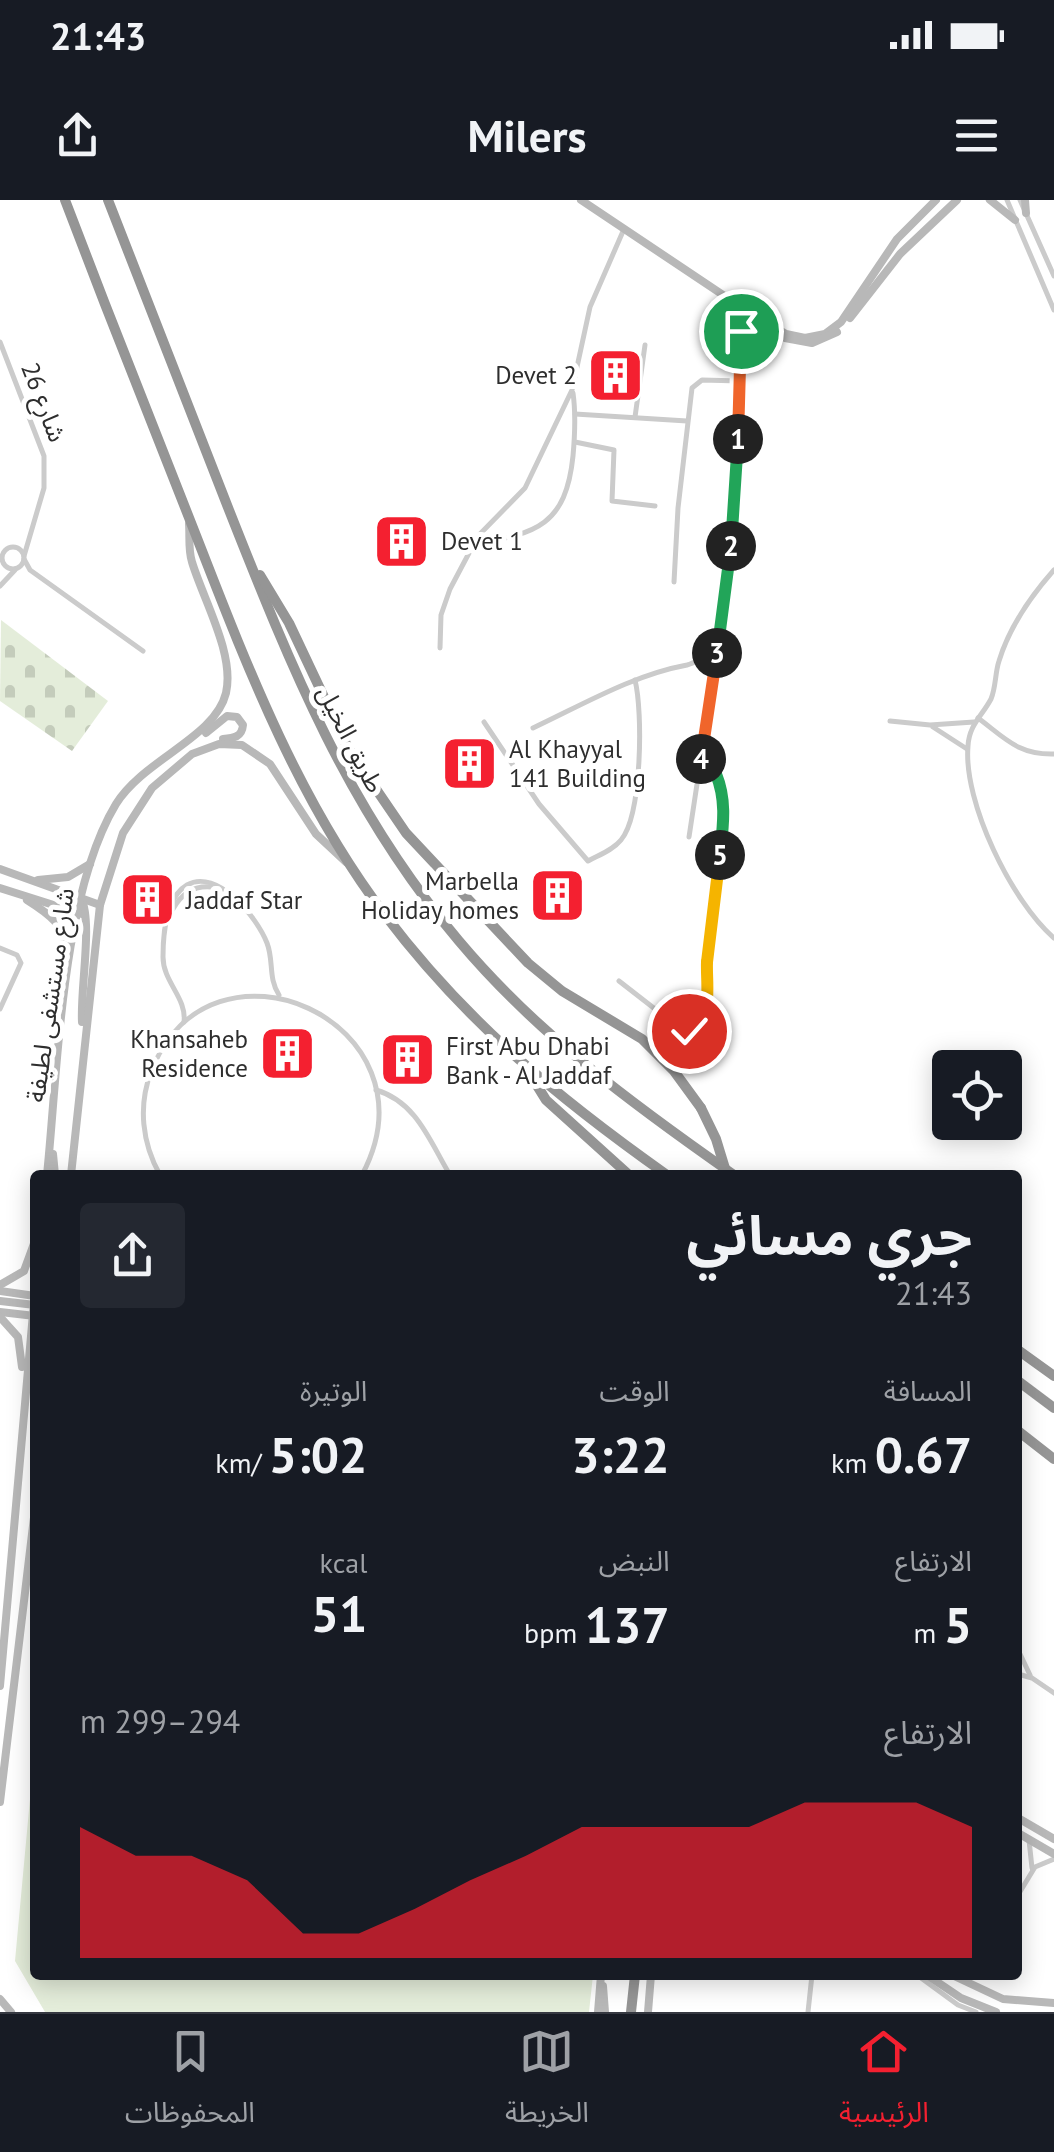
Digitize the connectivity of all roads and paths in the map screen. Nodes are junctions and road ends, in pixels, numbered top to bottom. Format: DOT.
graph roads {
  1 [pos="65,200"];
  2 [pos="108,200"];
  3 [pos="580,200"];
  4 [pos="936,200"];
  5 [pos="968,200"];
  6 [pos="990,200"];
  7 [pos="1007,200"];
  8 [pos="1022,200"];
  9 [pos="954,203"];
  10 [pos="1026,213"];
  11 [pos="1016,220"];
  12 [pos="624,229"];
  13 [pos="1054,276"];
  14 [pos="743,308"];
  15 [pos="1054,310"];
  16 [pos="753,315"];
  17 [pos="0,342"];
  18 [pos="645,345"];
  19 [pos="12,374"];
  20 [pos="0,378"];
  21 [pos="740,381"];
  22 [pos="572,390"];
  23 [pos="575,414"];
  24 [pos="635,417"];
  25 [pos="688,421"];
  26 [pos="574,442"];
  27 [pos="654,506"];
  28 [pos="190,520"];
  29 [pos="28,533"];
  30 [pos="474,543"];
  31 [pos="0,545"];
  32 [pos="10,548"];
  33 [pos="24,557"];
  34 [pos="1,560"];
  35 [pos="250,561"];
  36 [pos="16,569"];
  37 [pos="1054,570"];
  38 [pos="34,572"];
  39 [pos="674,582"];
  40 [pos="0,585"];
  41 [pos="440,648"];
  42 [pos="142,651"];
  43 [pos="716,656"];
  44 [pos="635,680"];
  45 [pos="975,720"];
  46 [pos="484,722"];
  47 [pos="890,722"];
  48 [pos="930,726"];
  49 [pos="534,728"];
  50 [pos="183,744"];
  51 [pos="968,749"];
  52 [pos="192,754"];
  53 [pos="1054,754"];
  54 [pos="700,766"];
  55 [pos="689,837"];
  56 [pos="90,864"];
  57 [pos="351,866"];
  58 [pos="0,869"];
  59 [pos="28,880"];
  60 [pos="0,888"];
  61 [pos="19,894"];
  62 [pos="81,898"];
  63 [pos="100,904"];
  64 [pos="83,914"];
  65 [pos="98,918"];
  66 [pos="1054,938"];
  67 [pos="0,948"];
  68 [pos="70,964"];
  69 [pos="270,978"];
  70 [pos="619,981"];
  71 [pos="256,996"];
  72 [pos="281,998"];
  73 [pos="182,1005"];
  74 [pos="0,1009"];
  75 [pos="202,1011"];
  76 [pos="182,1027"];
  77 [pos="85,1043"];
  78 [pos="528,1070"];
  79 [pos="376,1090"];
  80 [pos="50,1146"];
  81 [pos="48,1170"];
  82 [pos="54,1170"];
  83 [pos="72,1170"];
  84 [pos="158,1170"];
  85 [pos="364,1170"];
  86 [pos="447,1170"];
  87 [pos="624,1170"];
  88 [pos="660,1170"];
  89 [pos="723,1170"];
  90 [pos="728,1170"];
  91 [pos="30,1255"];
  92 [pos="0,1288"];
  93 [pos="30,1294"];
  94 [pos="0,1301"];
  95 [pos="30,1305"];
  96 [pos="0,1314"];
  97 [pos="30,1315"];
  98 [pos="30,1347"];
  99 [pos="1022,1353"];
  100 [pos="1054,1376"];
  101 [pos="1022,1384"];
  102 [pos="25,1386"];
  103 [pos="1054,1408"];
  104 [pos="1022,1434"];
  105 [pos="1022,1440"];
  106 [pos="1032,1442"];
  107 [pos="1054,1459"];
  108 [pos="30,1551"];
  109 [pos="2,1656"];
  110 [pos="1022,1658"];
  111 [pos="1022,1675"];
  112 [pos="1032,1678"];
  113 [pos="0,1681"];
  114 [pos="1054,1693"];
  115 [pos="0,1802"];
  116 [pos="1022,1820"];
  117 [pos="1022,1835"];
  118 [pos="1054,1838"];
  119 [pos="1030,1840"];
  120 [pos="1054,1856"];
  121 [pos="1032,1871"];
  122 [pos="1022,1888"];
  123 [pos="601,1980"];
  124 [pos="634,1980"];
  125 [pos="651,1980"];
  126 [pos="811,1980"];
  127 [pos="924,1980"];
  128 [pos="934,1980"];
  129 [pos="961,1980"];
  130 [pos="978,1980"];
  131 [pos="977,1989"];
  132 [pos="0,2000"];
  133 [pos="1054,2003"];
  134 [pos="631,2011"];
  135 [pos="11,2012"];
  136 [pos="601,2012"];
  137 [pos="646,2012"];
  138 [pos="808,2012"];
  139 [pos="976,2012"];
  140 [pos="996,2012"];
  1 -- 28 [label="highway"];
  2 -- 35 [label="highway, طريق الخيل"];
  3 -- 12 [label="main road"];
  4 -- 16 [label="main road"];
  5 -- 9 [label="main road"];
  6 -- 11 [label="main road"];
  7 -- 11 [label="street"];
  8 -- 10 [label="main road"];
  9 -- 16 [label="main road"];
  10 -- 13 [label="street"];
  11 -- 15 [label="street"];
  12 -- 14 [label="main road"];
  12 -- 22 [label="street"];
  14 -- 16 [label="main road"];
  14 -- 21 [label="street"];
  17 -- 19 [label="street, شارع 26"];
  18 -- 24 [label="street"];
  19 -- 20 [label="street"];
  19 -- 29 [label="street, شارع 26"];
  21 -- 25 [label="street"];
  21 -- 43 [label="street"];
  22 -- 23 [label="street"];
  22 -- 30 [label="street"];
  23 -- 24 [label="street"];
  23 -- 26 [label="street"];
  24 -- 25 [label="street"];
  25 -- 39 [label="street"];
  26 -- 27 [label="street"];
  26 -- 30 [label="street"];
  28 -- 50 [label="main road, شارع مستشفى لطيفة"];
  28 -- 57 [label="highway"];
  29 -- 32 [label="street, شارع 26"];
  29 -- 33 [label="street, شارع 26"];
  30 -- 41 [label="street"];
  31 -- 32 [label="street"];
  32 -- 33 [label="street"];
  32 -- 34 [label="street, شارع 26"];
  33 -- 36 [label="street"];
  33 -- 38 [label="street"];
  34 -- 36 [label="street"];
  34 -- 40 [label="street"];
  35 -- 89 [label="highway, طريق الخيل"];
  35 -- 90 [label="highway, bridge"];
  36 -- 38 [label="street"];
  36 -- 40 [label="street"];
  37 -- 45 [label="street"];
  38 -- 42 [label="street"];
  43 -- 44 [label="street"];
  43 -- 54 [label="street"];
  44 -- 46 [label="street"];
  44 -- 49 [label="street"];
  45 -- 48 [label="street"];
  45 -- 51 [label="street"];
  45 -- 53 [label="street"];
  47 -- 48 [label="street"];
  48 -- 51 [label="street"];
  50 -- 52 [label="main road"];
  50 -- 56 [label="main road, شارع مستشفى لطيفة"];
  51 -- 66 [label="street"];
  52 -- 57 [label="main road"];
  52 -- 63 [label="main road, شارع مستشفى لطيفة"];
  54 -- 55 [label="street"];
  54 -- 70 [label="street"];
  56 -- 59 [label="main road"];
  56 -- 62 [label="main road, شارع مستشفى لطيفة"];
  57 -- 78 [label="highway"];
  58 -- 59 [label="main road"];
  59 -- 62 [label="main road"];
  60 -- 61 [label="main road"];
  61 -- 64 [label="main road"];
  61 -- 68 [label="main road"];
  62 -- 63 [label="main road"];
  62 -- 64 [label="main road, شارع مستشفى لطيفة"];
  63 -- 65 [label="main road, شارع مستشفى لطيفة"];
  64 -- 65 [label="main road"];
  64 -- 68 [label="main road, شارع مستشفى لطيفة"];
  64 -- 77 [label="main road"];
  65 -- 77 [label="main road, شارع مستشفى لطيفة"];
  67 -- 74 [label="street"];
  68 -- 80 [label="main road, شارع مستشفى لطيفة"];
  69 -- 71 [label="street"];
  69 -- 72 [label="street"];
  69 -- 73 [label="street"];
  71 -- 72 [label="street"];
  71 -- 75 [label="street"];
  72 -- 79 [label="street"];
  73 -- 75 [label="street"];
  73 -- 76 [label="street"];
  75 -- 76 [label="street"];
  76 -- 84 [label="street"];
  77 -- 83 [label="main road, شارع مستشفى لطيفة"];
  78 -- 87 [label="highway"];
  78 -- 88 [label="highway"];
  79 -- 85 [label="street"];
  79 -- 86 [label="street"];
  80 -- 81 [label="main road, شارع مستشفى لطيفة"];
  80 -- 82 [label="main road"];
  91 -- 92 [label="main road"];
  92 -- 93 [label="main road"];
  94 -- 95 [label="main road"];
  96 -- 97 [label="main road"];
  96 -- 102 [label="main road"];
  98 -- 102 [label="main road"];
  99 -- 100 [label="highway"];
  101 -- 103 [label="highway"];
  102 -- 109 [label="main road"];
  104 -- 106 [label="highway"];
  105 -- 106 [label="highway"];
  106 -- 107 [label="highway"];
  108 -- 115 [label="main road"];
  109 -- 113 [label="main road"];
  110 -- 112 [label="street"];
  111 -- 112 [label="street"];
  112 -- 114 [label="street"];
  116 -- 118 [label="main road"];
  117 -- 119 [label="main road"];
  119 -- 120 [label="main road"];
  119 -- 121 [label="street"];
  120 -- 121 [label="street"];
  121 -- 122 [label="street"];
  123 -- 136 [label="main road"];
  124 -- 134 [label="highway"];
  125 -- 137 [label="main road"];
  126 -- 138 [label="street"];
  127 -- 139 [label="street"];
  128 -- 140 [label="main road"];
  129 -- 131 [label="main road"];
  130 -- 131 [label="street"];
  131 -- 133 [label="main road"];
  132 -- 135 [label="main road"];
}
